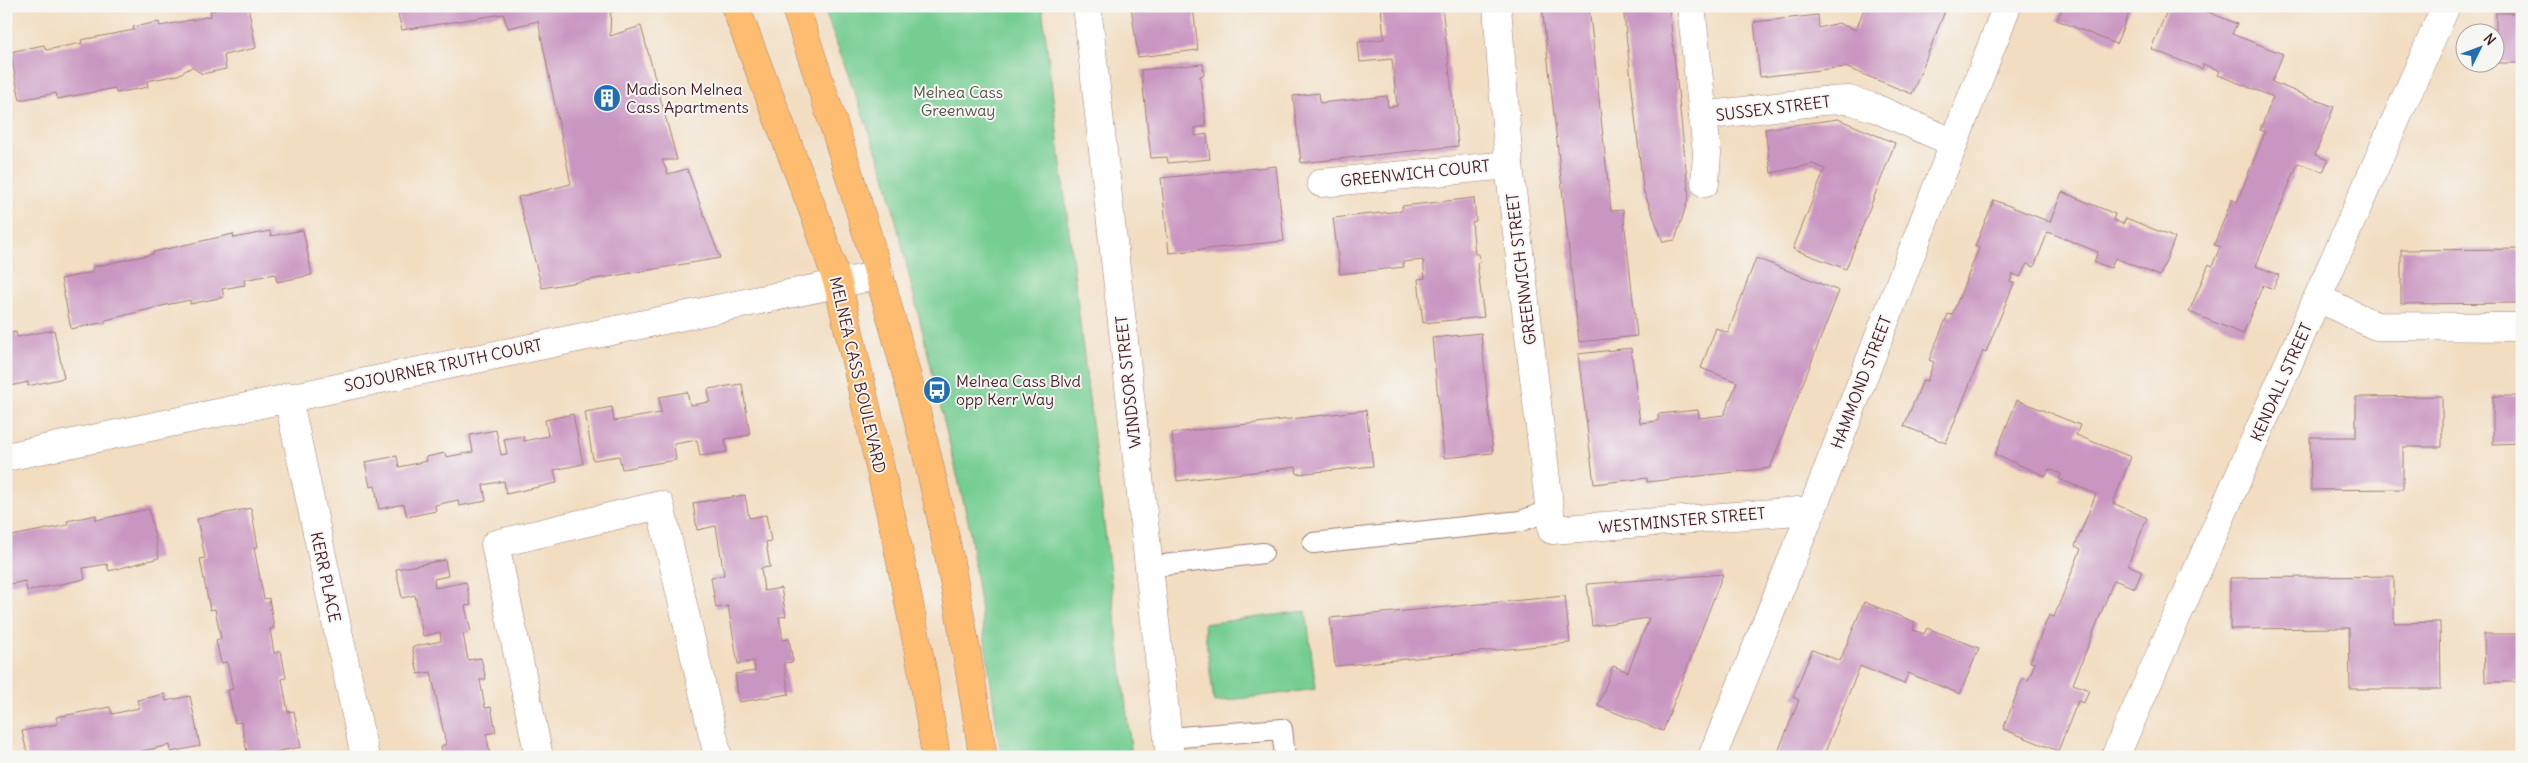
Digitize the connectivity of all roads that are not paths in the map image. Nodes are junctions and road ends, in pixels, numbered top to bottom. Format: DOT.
graph roads {
  1 [pos="735,6"];
  2 [pos="795,6"];
  3 [pos="1087,6"];
  4 [pos="1497,6"];
  5 [pos="1691,6"];
  6 [pos="2007,6"];
  7 [pos="2446,6"];
  8 [pos="1703,116"];
  9 [pos="1954,143"];
  10 [pos="1508,165"];
  11 [pos="1321,183"];
  12 [pos="1705,183"];
  13 [pos="880,275"];
  14 [pos="838,284"];
  15 [pos="2318,298"];
  16 [pos="2522,327"];
  17 [pos="288,397"];
  18 [pos="6,457"];
  19 [pos="1812,510"];
  20 [pos="1550,521"];
  21 [pos="1313,543"];
  22 [pos="1263,553"];
  23 [pos="1148,567"];
  24 [pos="1169,747"];
  25 [pos="365,757"];
  26 [pos="539,757"];
  27 [pos="718,757"];
  28 [pos="936,757"];
  29 [pos="983,757"];
  30 [pos="1285,757"];
  31 [pos="1712,757"];
  32 [pos="2115,757"];
  1 -- 14 [label="main road, MELNEA CASS BOULEVARD"];
  2 -- 13 [label="main road"];
  3 -- 23 [label="street, WINDSOR STREET"];
  4 -- 10 [label="street, GREENWICH STREET"];
  5 -- 8 [label="street, SUSSEX STREET"];
  6 -- 9 [label="street, HAMMOND STREET"];
  7 -- 15 [label="street, KENDALL STREET"];
  8 -- 9 [label="street, SUSSEX STREET"];
  8 -- 12 [label="street, SUSSEX STREET"];
  9 -- 19 [label="street, HAMMOND STREET"];
  10 -- 11 [label="street, GREENWICH COURT"];
  10 -- 20 [label="street, GREENWICH STREET"];
  13 -- 14 [label="street, SOJOURNER TRUTH COURT"];
  13 -- 29 [label="main road"];
  14 -- 17 [label="street, SOJOURNER TRUTH COURT"];
  14 -- 28 [label="main road, MELNEA CASS BOULEVARD"];
  15 -- 16 [label="street"];
  15 -- 32 [label="street, KENDALL STREET"];
  17 -- 18 [label="street, SOJOURNER TRUTH COURT"];
  17 -- 25 [label="street, KERR PLACE"];
  19 -- 20 [label="street, WESTMINSTER STREET"];
  19 -- 31 [label="street, HAMMOND STREET"];
  20 -- 21 [label="lane"];
  22 -- 23 [label="lane"];
  23 -- 24 [label="street, WINDSOR STREET"];
  24 -- 30 [label="lane"];
  26 -- 27 [label="street"];
}
